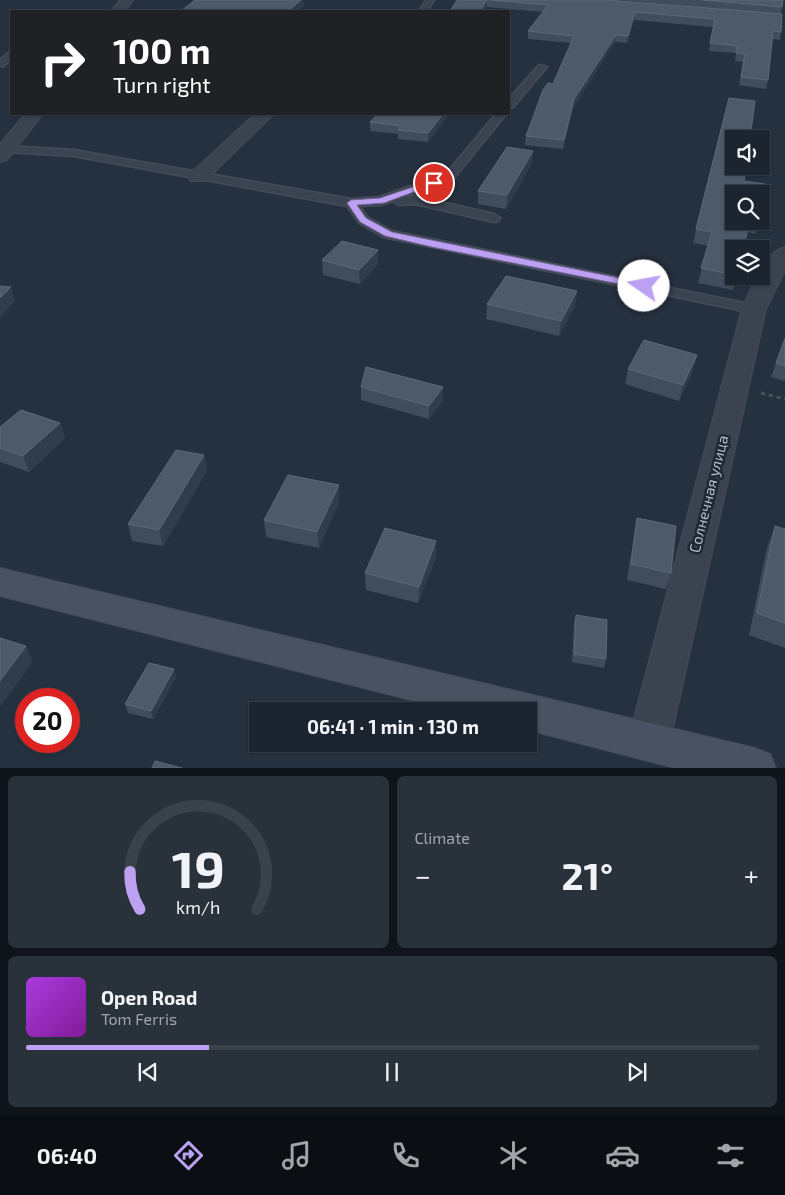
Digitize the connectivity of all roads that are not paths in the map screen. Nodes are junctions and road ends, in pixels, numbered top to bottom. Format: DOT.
graph roads {
  1 [pos="127,0"];
  2 [pos="119,10"];
  3 [pos="10,54"];
  4 [pos="0,64"];
  5 [pos="542,67"];
  6 [pos="510,104"];
  7 [pos="33,115"];
  8 [pos="264,115"];
  9 [pos="500,115"];
  10 [pos="3,152"];
  11 [pos="198,177"];
  12 [pos="381,201"];
  13 [pos="351,203"];
  14 [pos="494,218"];
  15 [pos="785,254"];
  16 [pos="754,309"];
  17 [pos="0,582"];
  18 [pos="649,741"];
  19 [pos="755,768"];
  1 -- 2 [label="street"];
  3 -- 4 [label="lane"];
  5 -- 6 [label="lane"];
  7 -- 10 [label="street"];
  8 -- 11 [label="street"];
  9 -- 12 [label="lane"];
  10 -- 11 [label="lane"];
  11 -- 13 [label="lane"];
  12 -- 13 [label="lane"];
  12 -- 14 [label="lane"];
  13 -- 16 [label="lane"];
  15 -- 16 [label="street, Солнечная улица"];
  16 -- 18 [label="street, Солнечная улица"];
  17 -- 18 [label="street"];
  18 -- 19 [label="street"];
}
